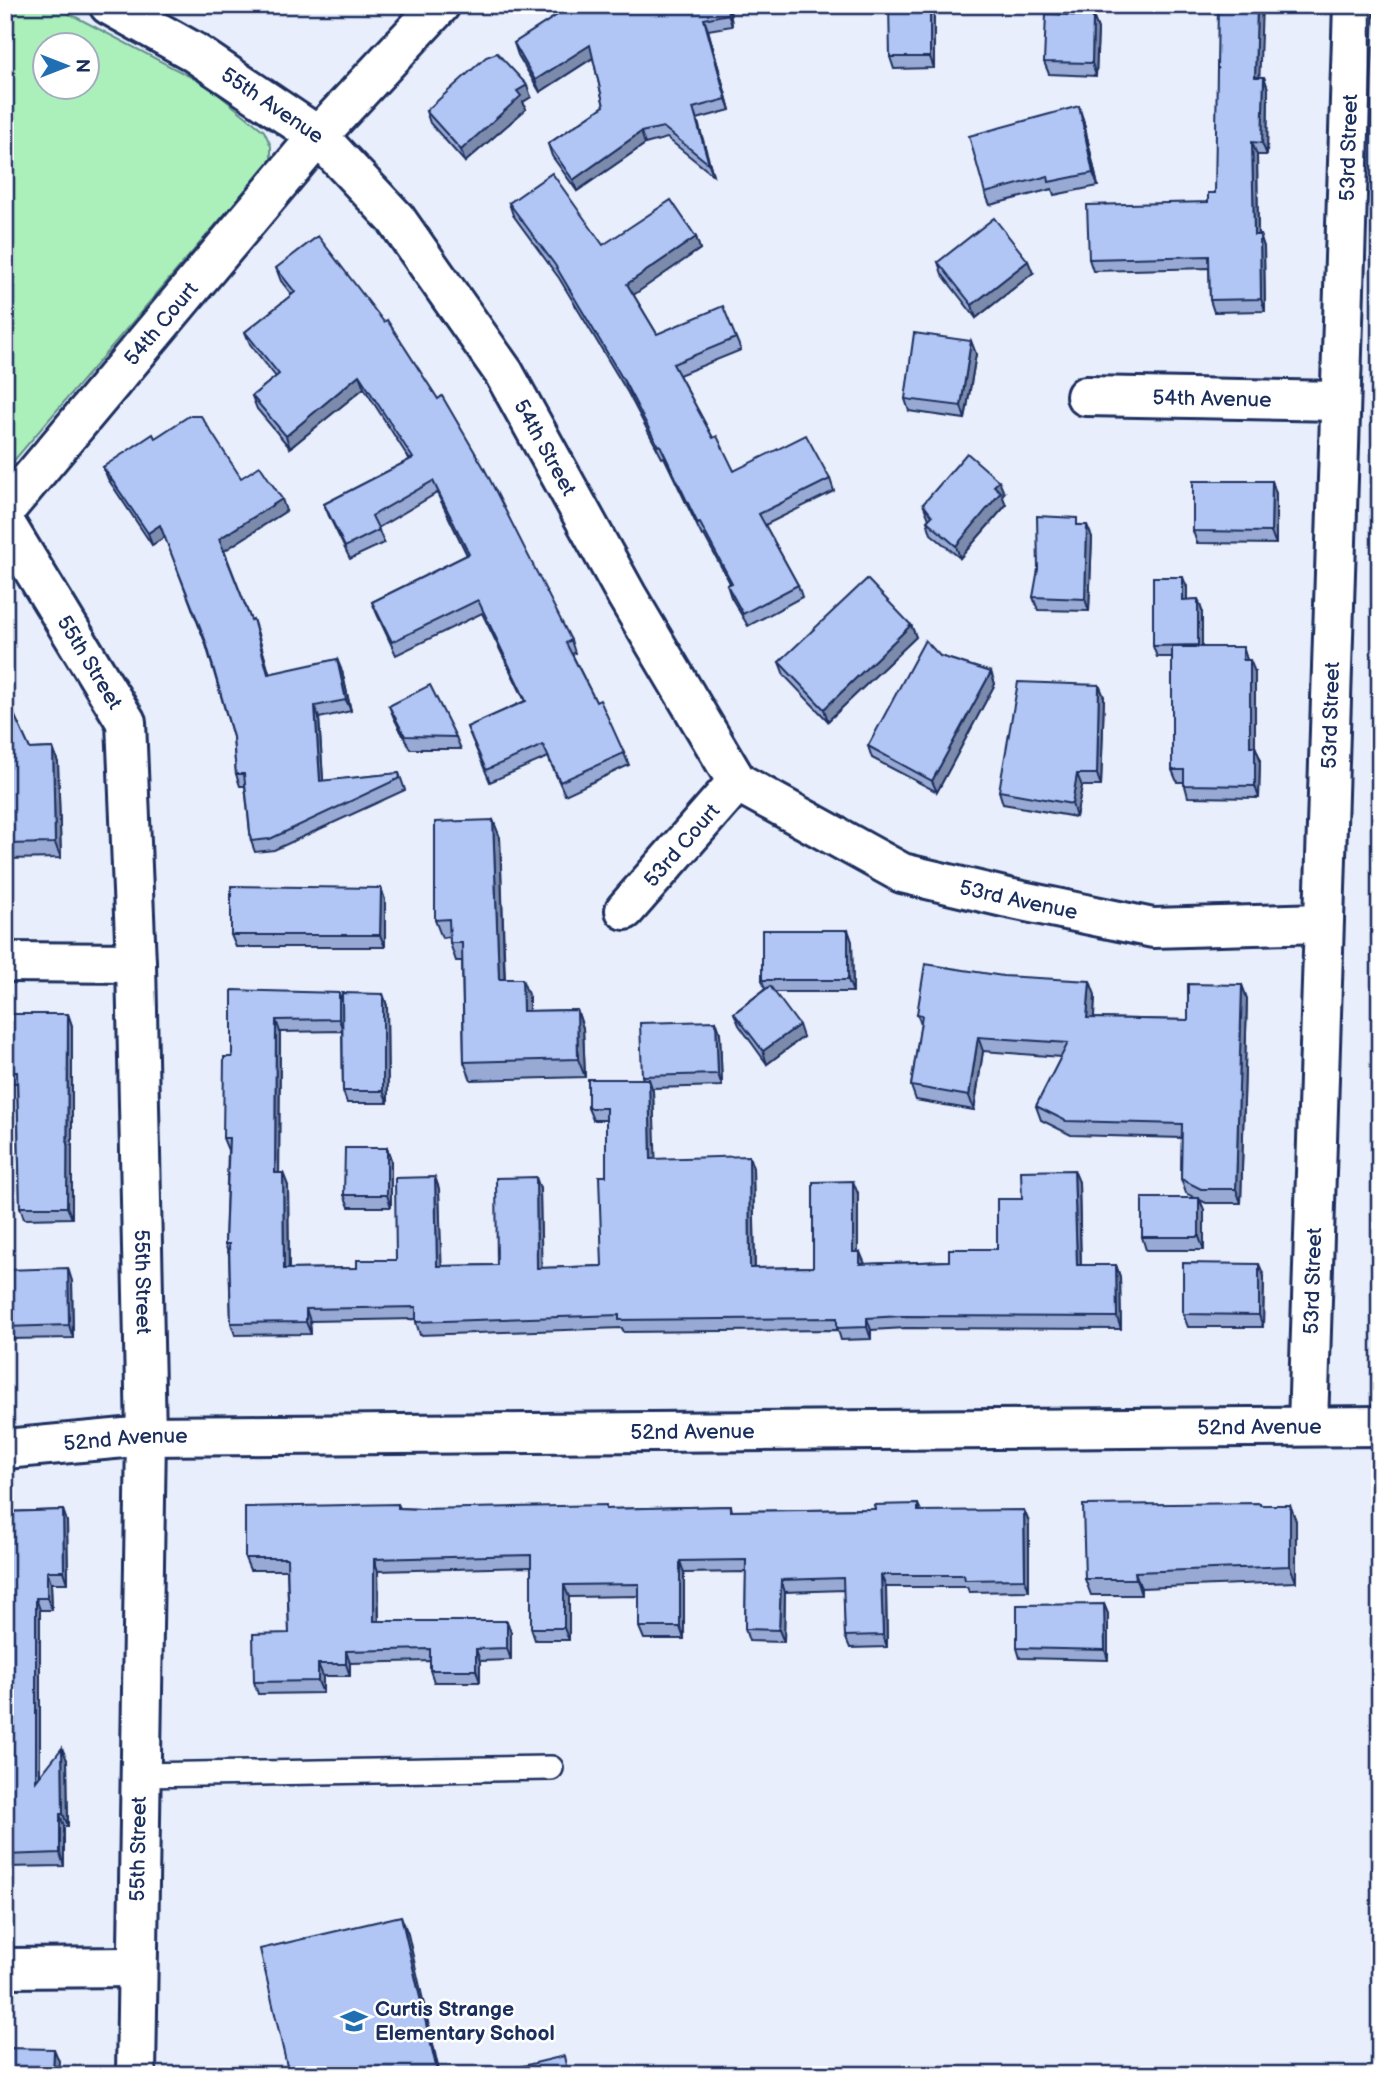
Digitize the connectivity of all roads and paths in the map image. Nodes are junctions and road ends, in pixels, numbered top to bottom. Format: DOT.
graph roads {
  1 [pos="109,5"];
  2 [pos="440,5"];
  3 [pos="1353,5"];
  4 [pos="318,136"];
  5 [pos="1086,396"];
  6 [pos="1339,401"];
  7 [pos="5,510"];
  8 [pos="5,523"];
  9 [pos="737,782"];
  10 [pos="625,909"];
  11 [pos="1323,923"];
  12 [pos="5,962"];
  13 [pos="136,963"];
  14 [pos="1308,1426"];
  15 [pos="1380,1426"];
  16 [pos="146,1436"];
  17 [pos="5,1448"];
  18 [pos="551,1768"];
  19 [pos="139,1775"];
  20 [pos="136,1967"];
  21 [pos="5,1968"];
  22 [pos="136,2075"];
  1 -- 4 [label="street, 55th Avenue"];
  2 -- 4 [label="street, 55th Avenue"];
  3 -- 6 [label="street, 53rd Street"];
  4 -- 7 [label="street, 54th Court"];
  4 -- 9 [label="street, 54th Street"];
  5 -- 6 [label="street, 54th Avenue"];
  6 -- 11 [label="street, 53rd Street"];
  8 -- 13 [label="street, 55th Street"];
  9 -- 10 [label="street, 53rd Court"];
  9 -- 11 [label="street, 53rd Avenue"];
  11 -- 14 [label="street, 53rd Street"];
  12 -- 13 [label="street"];
  13 -- 16 [label="street, 55th Street"];
  14 -- 15 [label="street, 52nd Avenue"];
  14 -- 16 [label="street, 52nd Avenue"];
  16 -- 17 [label="street, 52nd Avenue"];
  16 -- 19 [label="street, 55th Street"];
  18 -- 19 [label="lane"];
  19 -- 20 [label="street, 55th Street"];
  20 -- 21 [label="street"];
  20 -- 22 [label="street, 55th Street"];
}
